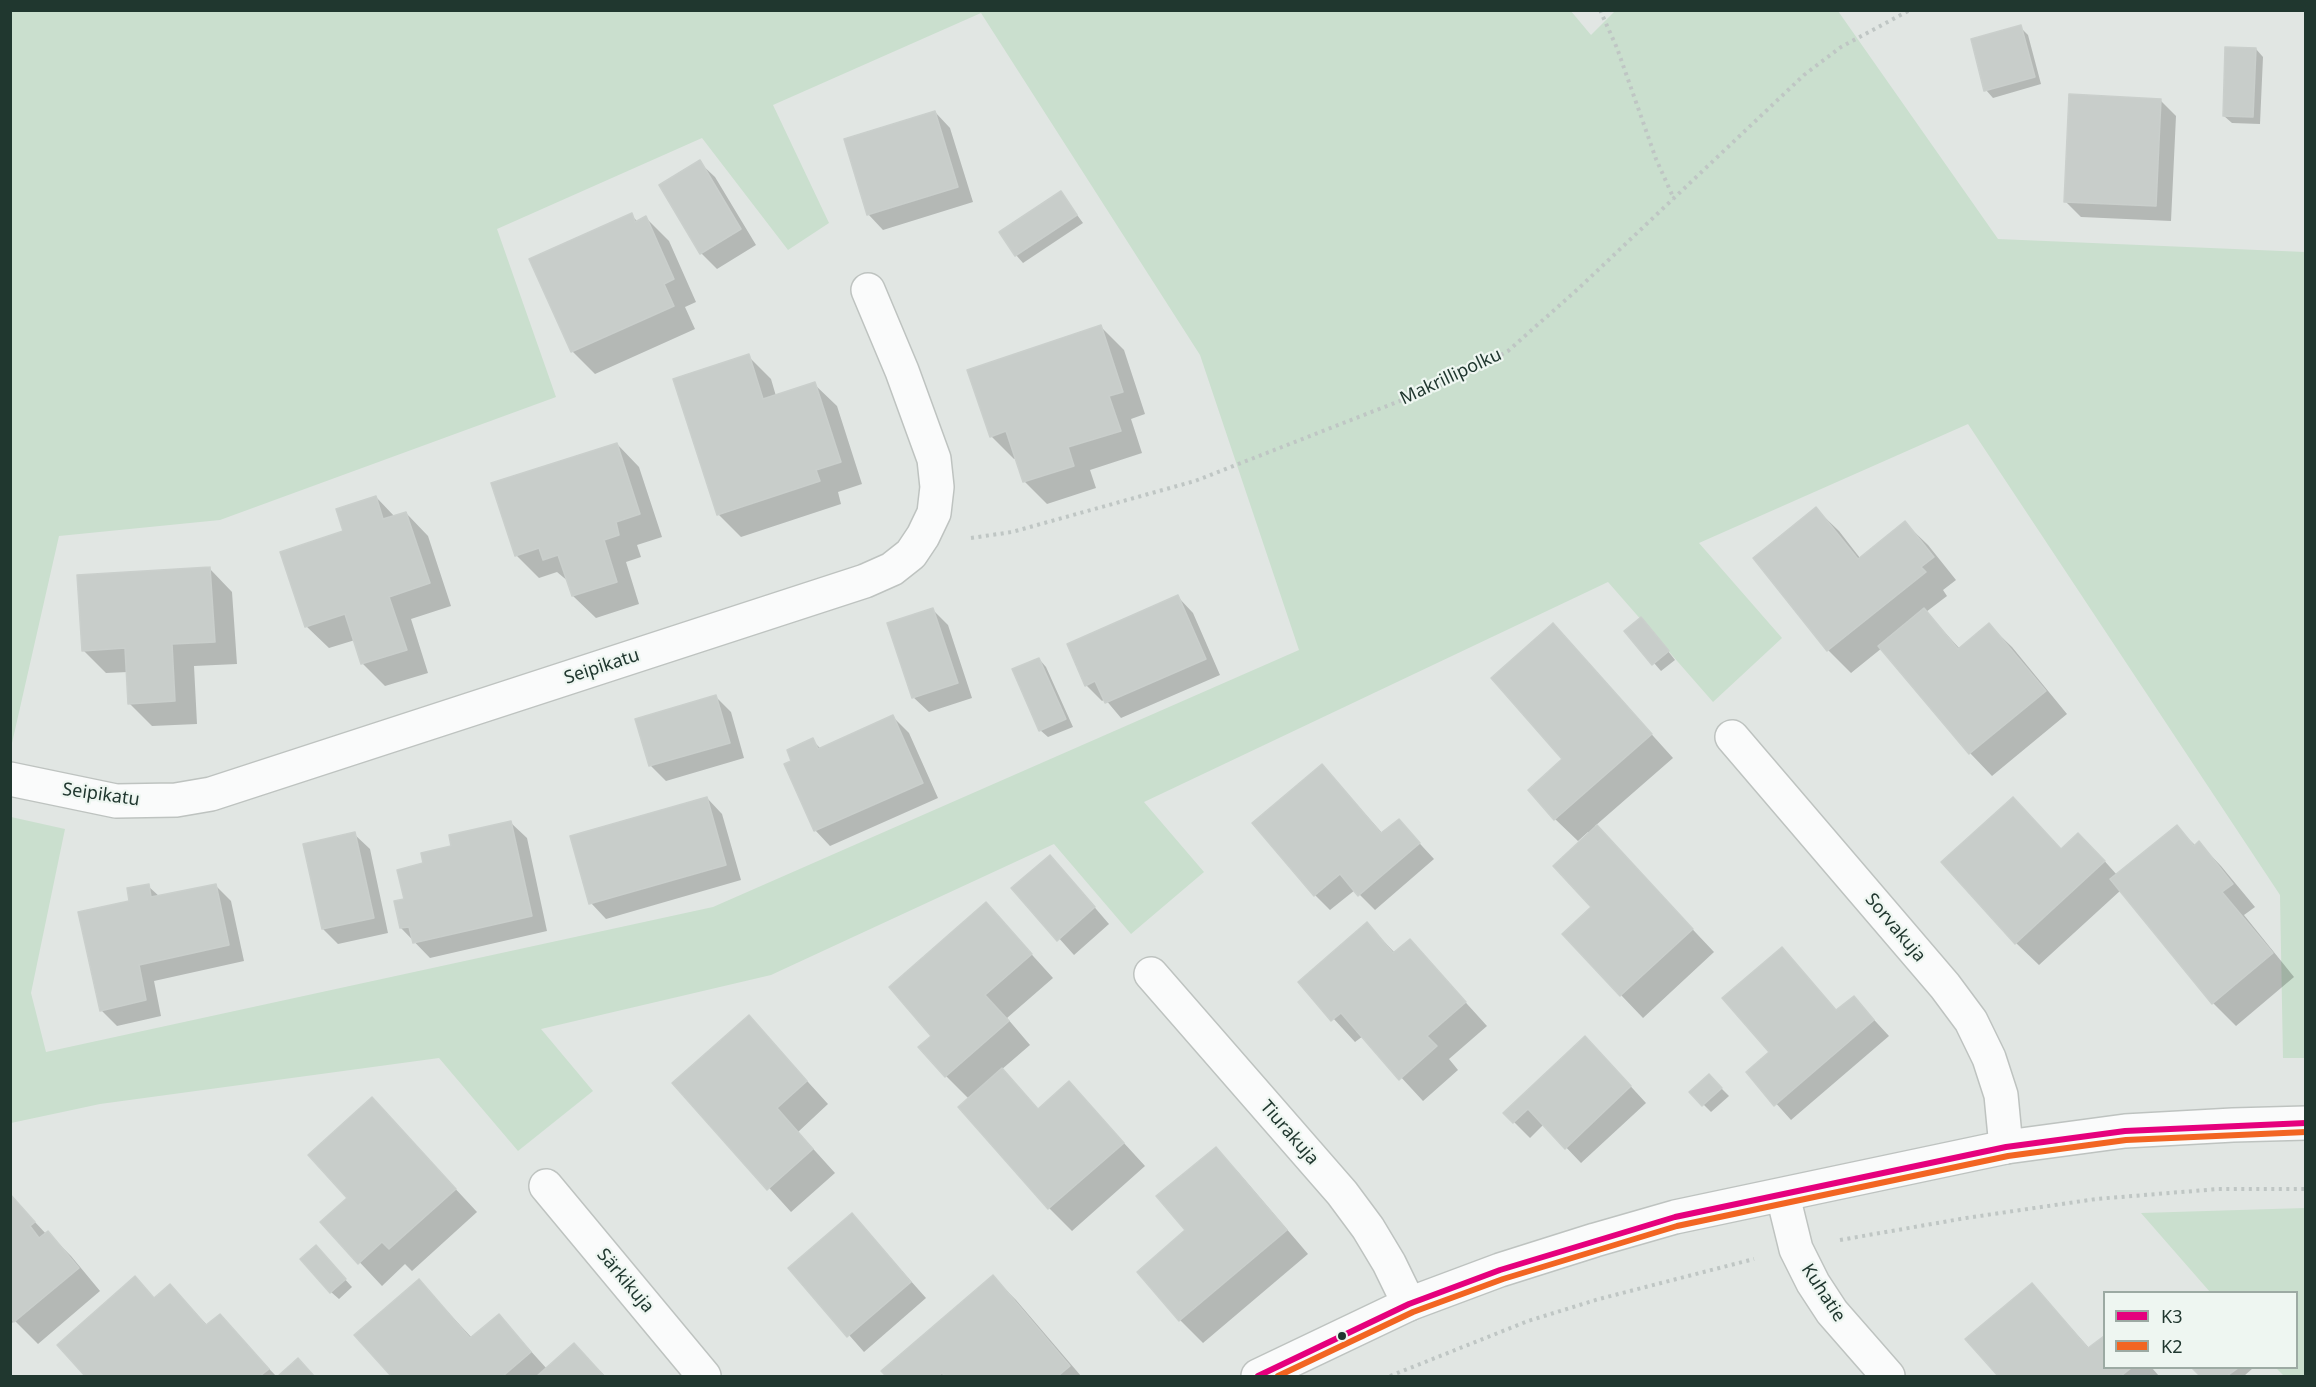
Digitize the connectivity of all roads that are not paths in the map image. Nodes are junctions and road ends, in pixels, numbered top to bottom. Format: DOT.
graph roads {
  1 [pos="867,290"];
  2 [pos="1732,737"];
  3 [pos="10,779"];
  4 [pos="1150,974"];
  5 [pos="2306,1123"];
  6 [pos="2006,1147"];
  7 [pos="546,1186"];
  8 [pos="1784,1196"];
  9 [pos="1409,1304"];
  10 [pos="704,1377"];
  11 [pos="1258,1377"];
  12 [pos="1888,1377"];
  1 -- 3 [label="street, Seipikatu"];
  2 -- 6 [label="street, Sorvakuja"];
  4 -- 9 [label="street, Tiurakuja"];
  5 -- 6 [label="street"];
  6 -- 8 [label="street"];
  7 -- 10 [label="street, Särkikuja"];
  8 -- 9 [label="street"];
  8 -- 12 [label="street, Kuhatie"];
  9 -- 11 [label="street"];
}
